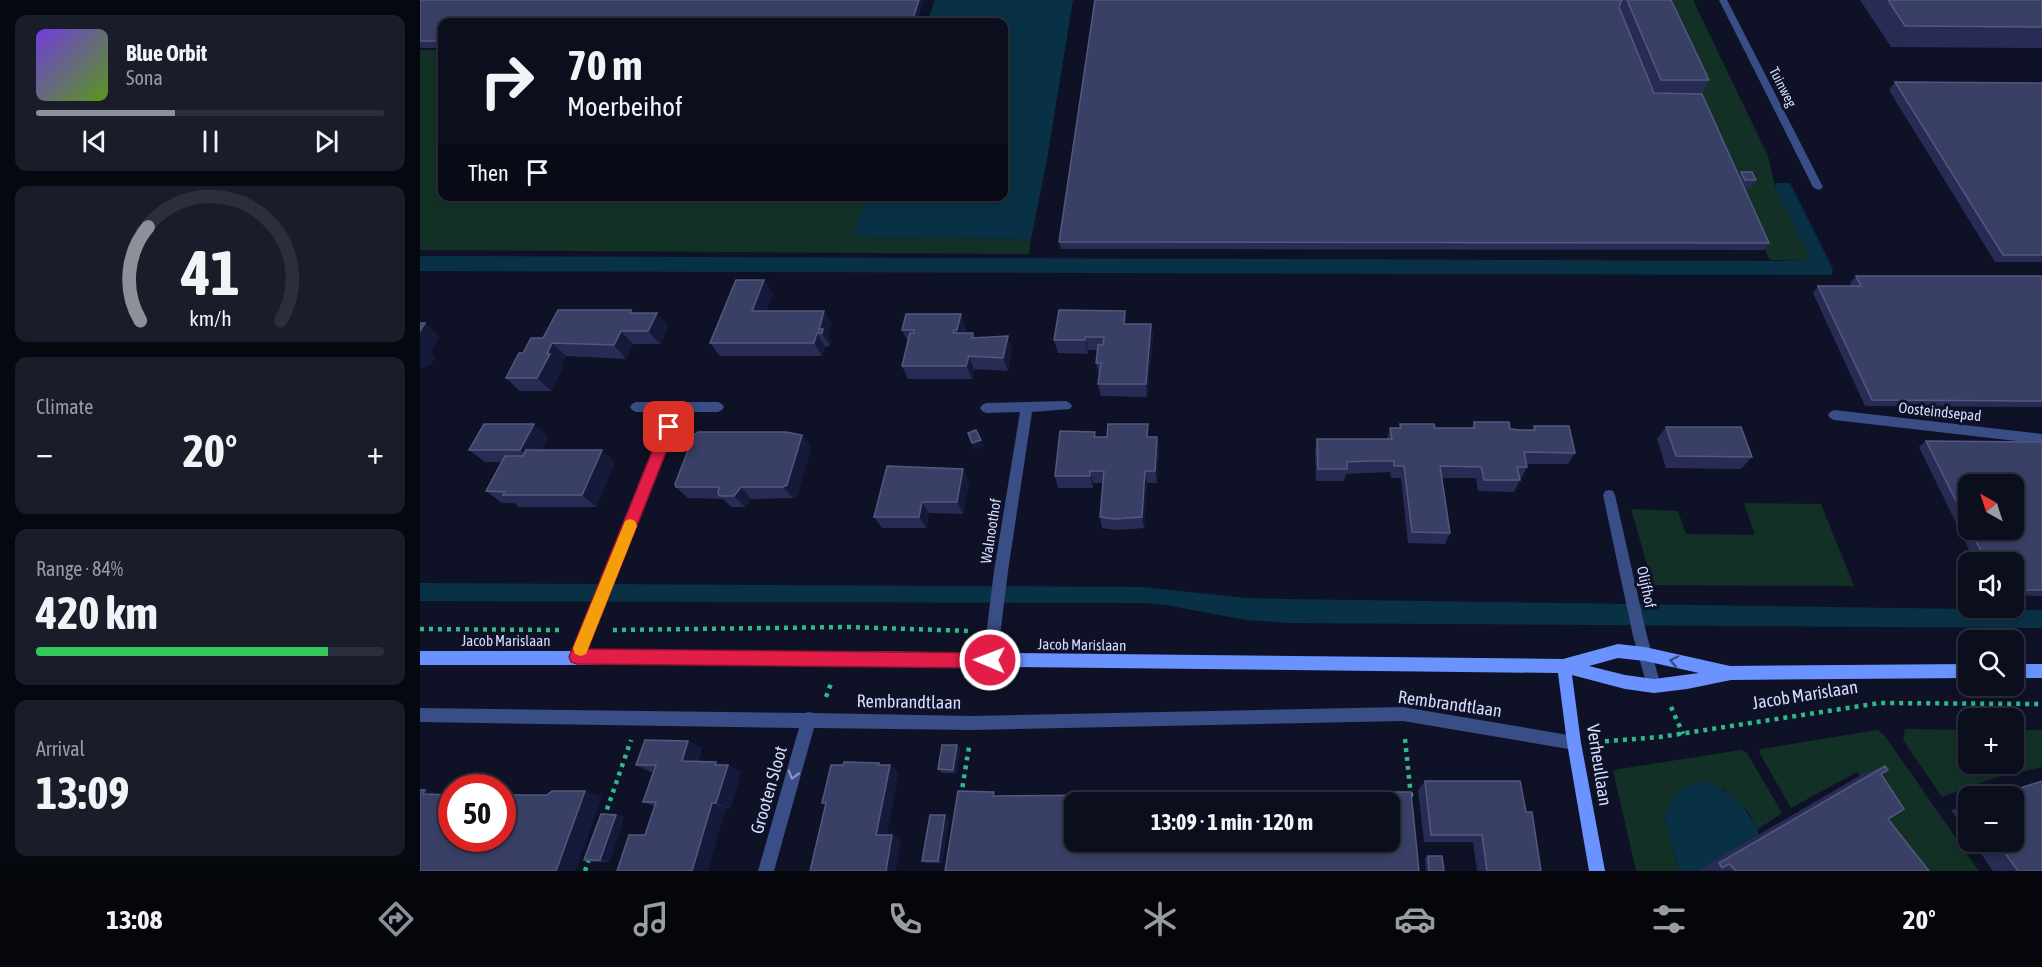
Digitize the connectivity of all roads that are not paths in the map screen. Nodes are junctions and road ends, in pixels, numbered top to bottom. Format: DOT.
graph roads {
  1 [pos="1723,0"];
  2 [pos="1818,187"];
  3 [pos="1066,406"];
  4 [pos="636,407"];
  5 [pos="677,407"];
  6 [pos="718,407"];
  7 [pos="1027,407"];
  8 [pos="986,408"];
  9 [pos="1834,416"];
  10 [pos="2042,439"];
  11 [pos="1609,495"];
  12 [pos="1645,654"];
  13 [pos="577,657"];
  14 [pos="420,658"];
  15 [pos="990,660"];
  16 [pos="1564,666"];
  17 [pos="1958,671"];
  18 [pos="2024,671"];
  19 [pos="2042,671"];
  20 [pos="1731,673"];
  21 [pos="1654,686"];
  22 [pos="420,715"];
  23 [pos="809,719"];
  24 [pos="1574,743"];
  25 [pos="766,871"];
  26 [pos="1597,871"];
  1 -- 2 [label="street, Tuinweg"];
  3 -- 7 [label="street"];
  4 -- 5 [label="street"];
  5 -- 6 [label="street"];
  5 -- 13 [label="street"];
  7 -- 8 [label="street"];
  7 -- 15 [label="street, Walnoothof"];
  9 -- 10 [label="street, Oosteindsepad"];
  11 -- 12 [label="street, Olijfhof"];
  12 -- 16 [label="main road, Jacob Marislaan"];
  20 -- 12 [label="main road, Jacob Marislaan, one-way"];
  12 -- 21 [label="street, Olijfhof"];
  13 -- 14 [label="main road, Jacob Marislaan"];
  13 -- 15 [label="main road, Jacob Marislaan"];
  15 -- 16 [label="main road, Jacob Marislaan"];
  16 -- 21 [label="main road, Jacob Marislaan"];
  16 -- 24 [label="main road, Verheullaan"];
  17 -- 20 [label="main road, Jacob Marislaan"];
  18 -- 19 [label="main road"];
  20 -- 21 [label="main road, Jacob Marislaan"];
  22 -- 23 [label="street, Rembrandtlaan"];
  23 -- 24 [label="street, Rembrandtlaan"];
  23 -- 25 [label="street, Grooten Sloot, one-way"];
  24 -- 26 [label="main road, Verheullaan"];
}
